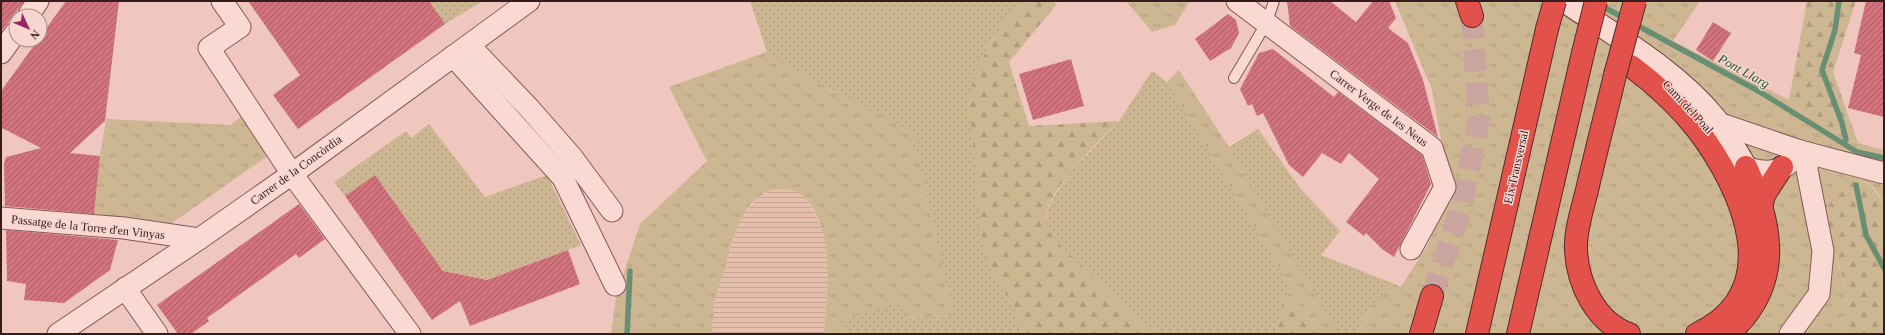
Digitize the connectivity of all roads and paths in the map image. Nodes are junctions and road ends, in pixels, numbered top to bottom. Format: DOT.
graph roads {
  1 [pos="222,1"];
  2 [pos="529,1"];
  3 [pos="1237,1"];
  4 [pos="1274,1"];
  5 [pos="1545,1"];
  6 [pos="1555,1"];
  7 [pos="1564,1"];
  8 [pos="1596,1"];
  9 [pos="1635,1"];
  10 [pos="1267,22"];
  11 [pos="8,44"];
  12 [pos="461,50"];
  13 [pos="1,54"];
  14 [pos="1623,70"];
  15 [pos="1234,78"];
  16 [pos="1718,123"];
  17 [pos="1804,152"];
  18 [pos="1746,167"];
  19 [pos="1782,167"];
  20 [pos="1884,172"];
  21 [pos="292,174"];
  22 [pos="1762,208"];
  23 [pos="612,211"];
  24 [pos="1,218"];
  25 [pos="199,239"];
  26 [pos="1411,249"];
  27 [pos="615,285"];
  28 [pos="124,288"];
  29 [pos="1432,296"];
  30 [pos="58,334"];
  31 [pos="157,334"];
  32 [pos="410,334"];
  33 [pos="1421,334"];
  34 [pos="1478,334"];
  35 [pos="1518,334"];
  36 [pos="1629,334"];
  37 [pos="1698,334"];
  38 [pos="1728,334"];
  39 [pos="1790,334"];
  1 -- 21 [label="street"];
  2 -- 12 [label="street, Carrer de la Concòrdia"];
  3 -- 10 [label="street, Carrer Verge de les Neus"];
  4 -- 10 [label="lane"];
  5 -- 14 [label="street, Camí del Poal"];
  6 -- 34 [label="highway, Eix Transversal, bridge"];
  7 -- 16 [label="street, Camí del Poal"];
  8 -- 35 [label="highway, bridge"];
  9 -- 14 [label="highway, bridge"];
  10 -- 15 [label="lane"];
  10 -- 26 [label="street, Carrer Verge de les Neus"];
  11 -- 13 [label="street"];
  12 -- 21 [label="street, Carrer de la Concòrdia"];
  12 -- 23 [label="street"];
  12 -- 27 [label="street"];
  14 -- 18 [label="street, Camí del Poal"];
  14 -- 36 [label="highway"];
  14 -- 37 [label="highway"];
  16 -- 17 [label="street, Camí del Poal"];
  16 -- 18 [label="street, Camí del Poal"];
  17 -- 19 [label="street, Camí del Poal"];
  17 -- 20 [label="street, Camí del Poal"];
  17 -- 39 [label="street"];
  18 -- 19 [label="street, Camí del Poal"];
  18 -- 22 [label="highway"];
  19 -- 22 [label="highway"];
  21 -- 25 [label="street, Carrer de la Concòrdia"];
  21 -- 32 [label="street"];
  22 -- 38 [label="highway"];
  24 -- 25 [label="street, Passatge de la Torre d'en Vinyas"];
  25 -- 28 [label="street, Carrer de la Concòrdia"];
  28 -- 30 [label="street, Carrer de la Concòrdia"];
  28 -- 31 [label="street"];
  29 -- 33 [label="highway"];
}
